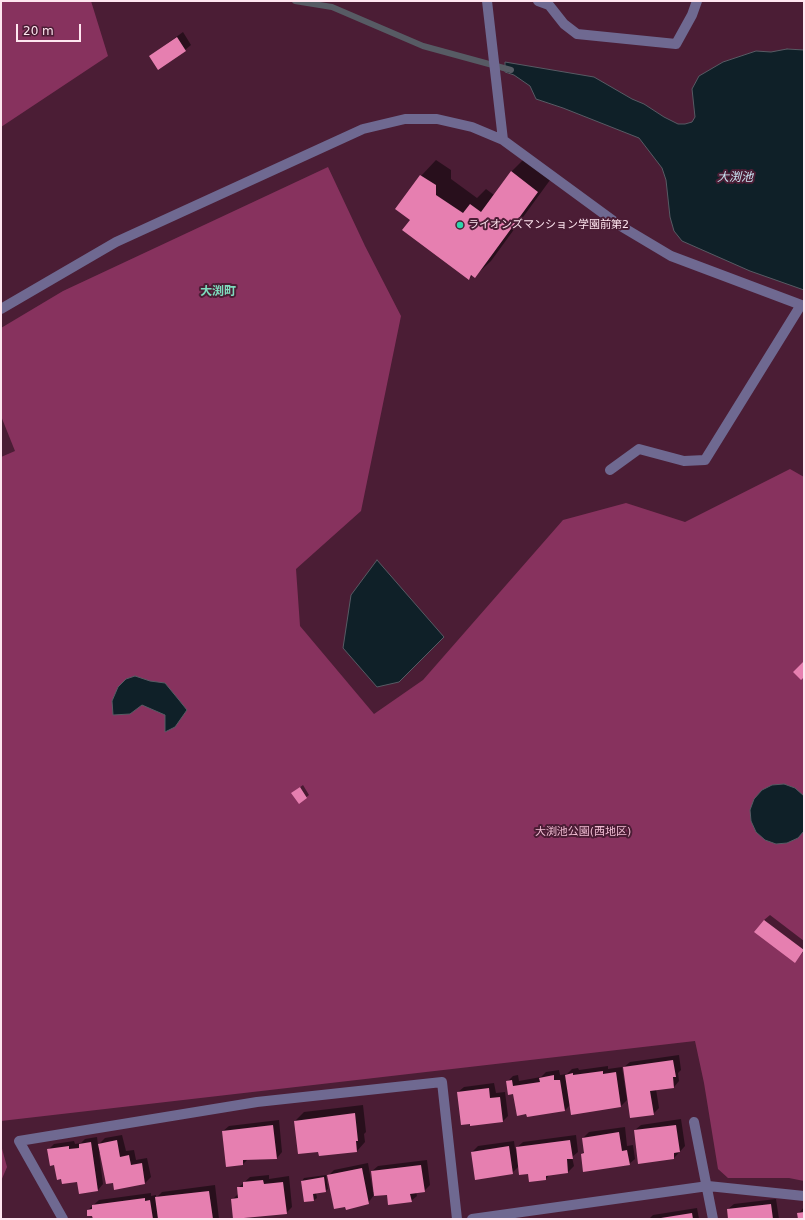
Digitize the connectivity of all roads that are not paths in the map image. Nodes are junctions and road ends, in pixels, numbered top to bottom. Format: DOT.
graph roads {
  1 [pos="487,1"];
  2 [pos="538,1"];
  3 [pos="697,1"];
  4 [pos="504,140"];
  5 [pos="802,305"];
  6 [pos="1,309"];
  7 [pos="610,470"];
  8 [pos="694,1122"];
  9 [pos="708,1186"];
  10 [pos="804,1196"];
  11 [pos="63,1219"];
  12 [pos="457,1219"];
  13 [pos="472,1219"];
  14 [pos="713,1219"];
  1 -- 4 [label="street"];
  2 -- 3 [label="street"];
  4 -- 5 [label="street"];
  4 -- 6 [label="street"];
  5 -- 7 [label="street"];
  8 -- 9 [label="street"];
  9 -- 10 [label="street"];
  9 -- 13 [label="street"];
  9 -- 14 [label="street"];
  11 -- 12 [label="street"];
}
